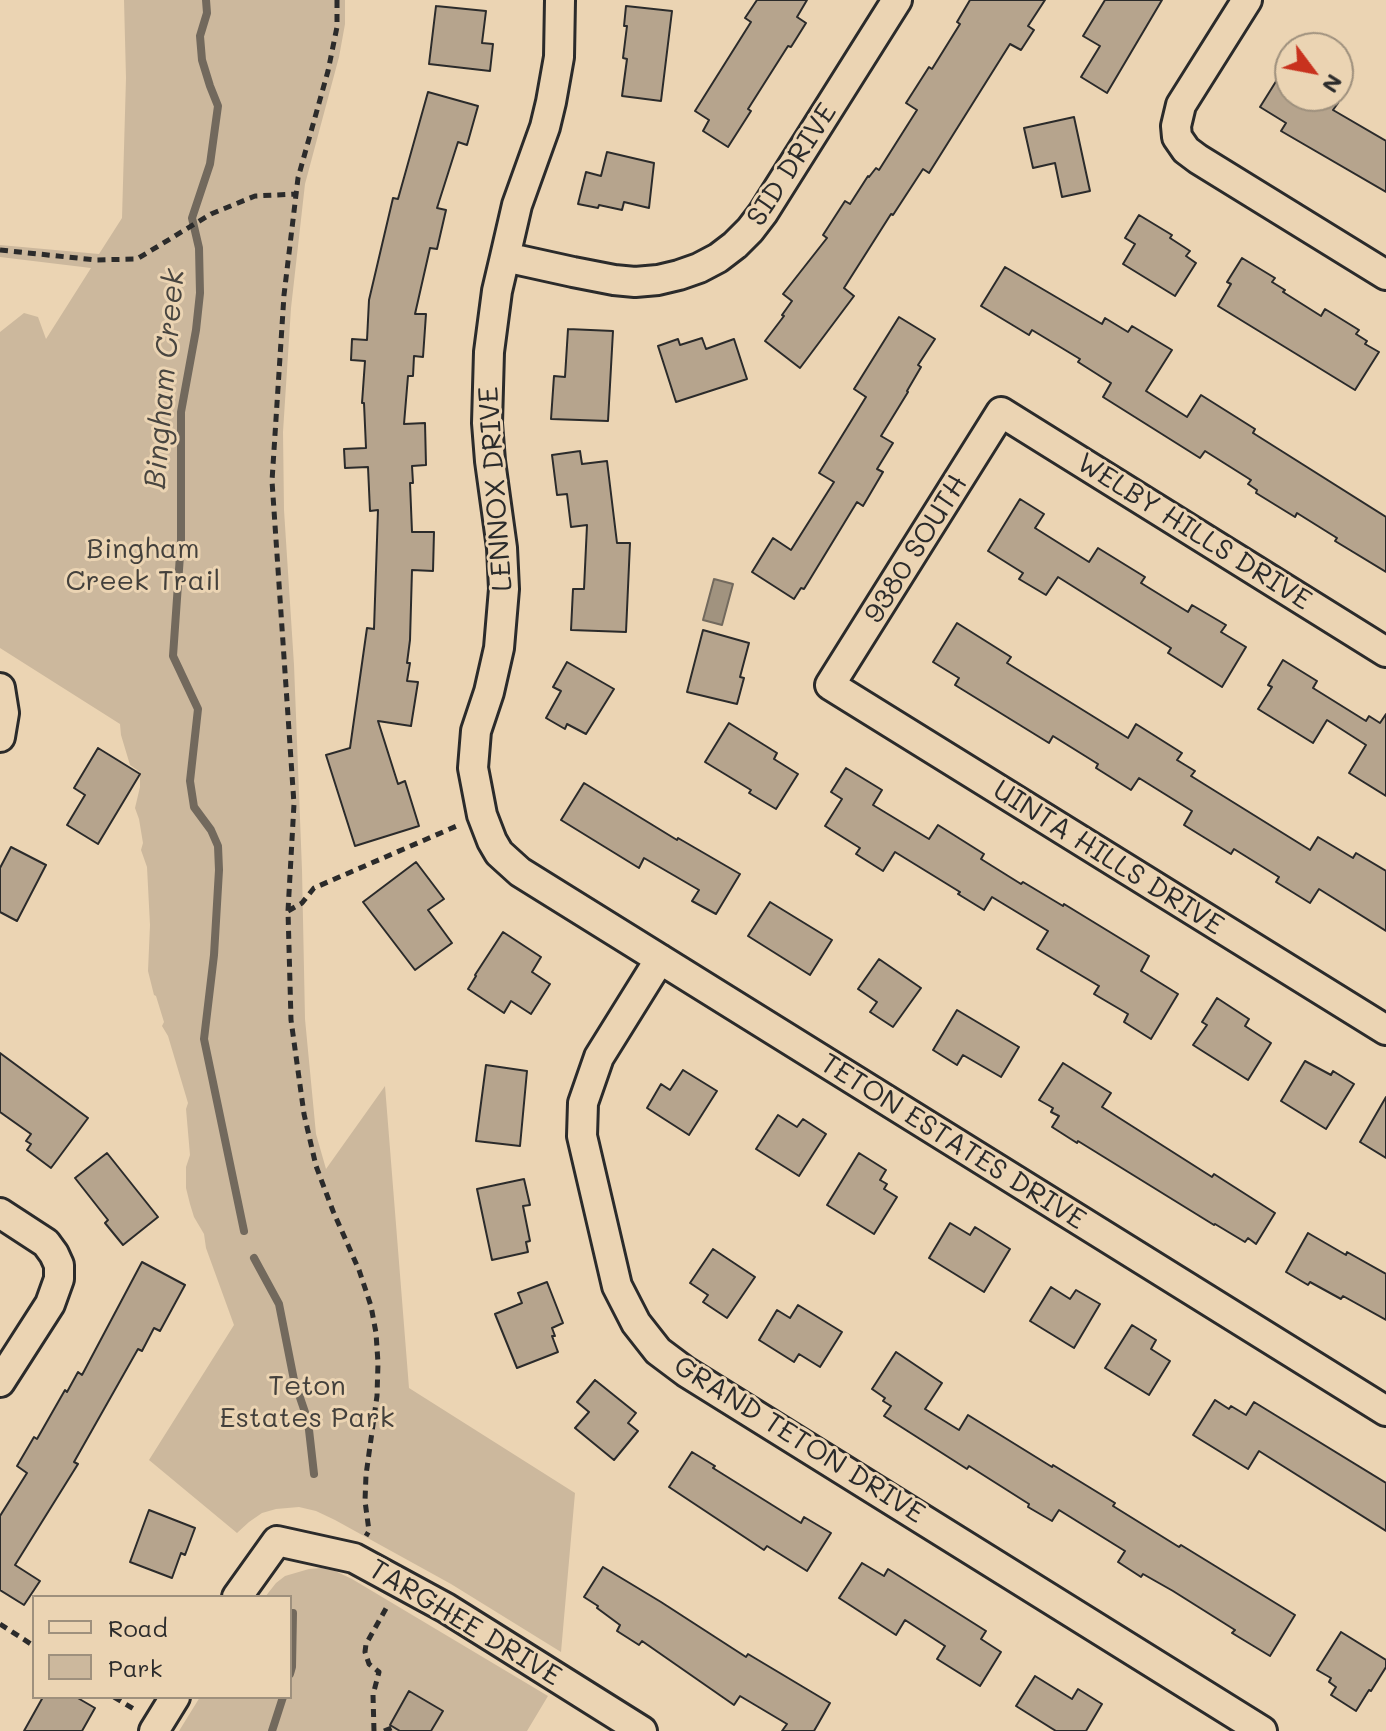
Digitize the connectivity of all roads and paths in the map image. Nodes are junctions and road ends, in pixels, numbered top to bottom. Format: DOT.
graph roads {
  1 [pos="337,0"];
  2 [pos="560,0"];
  3 [pos="897,0"];
  4 [pos="1247,0"];
  5 [pos="296,194"];
  6 [pos="0,250"];
  7 [pos="505,257"];
  8 [pos="1386,275"];
  9 [pos="1001,412"];
  10 [pos="1386,652"];
  11 [pos="830,685"];
  12 [pos="0,689"];
  13 [pos="0,737"];
  14 [pos="482,815"];
  15 [pos="520,872"];
  16 [pos="288,911"];
  17 [pos="660,959"];
  18 [pos="1386,1030"];
  19 [pos="0,1213"];
  20 [pos="0,1382"];
  21 [pos="1386,1411"];
  22 [pos="366,1536"];
  23 [pos="238,1595"];
  24 [pos="389,1603"];
  25 [pos="0,1624"];
  26 [pos="32,1645"];
  27 [pos="174,1699"];
  28 [pos="394,1727"];
  29 [pos="154,1731"];
  30 [pos="374,1731"];
  31 [pos="384,1731"];
  32 [pos="642,1731"];
  33 [pos="1262,1731"];
  1 -- 5 [label="path"];
  2 -- 7 [label="street, LENNOX DRIVE"];
  3 -- 7 [label="street, SID DRIVE"];
  4 -- 8 [label="street"];
  5 -- 6 [label="path"];
  5 -- 16 [label="path"];
  7 -- 14 [label="street, LENNOX DRIVE"];
  9 -- 10 [label="street, WELBY HILLS DRIVE"];
  9 -- 11 [label="street, 9380 SOUTH"];
  11 -- 18 [label="street, UINTA HILLS DRIVE"];
  12 -- 13 [label="street"];
  14 -- 15 [label="street, LENNOX DRIVE"];
  14 -- 16 [label="path"];
  15 -- 17 [label="street, TETON ESTATES DRIVE"];
  16 -- 22 [label="path"];
  17 -- 21 [label="street, TETON ESTATES DRIVE"];
  17 -- 33 [label="street, GRAND TETON DRIVE"];
  19 -- 20 [label="street"];
  23 -- 32 [label="street, TARGHEE DRIVE"];
  24 -- 30 [label="path"];
  25 -- 26 [label="path"];
  27 -- 29 [label="street"];
  28 -- 31 [label="path"];
}
